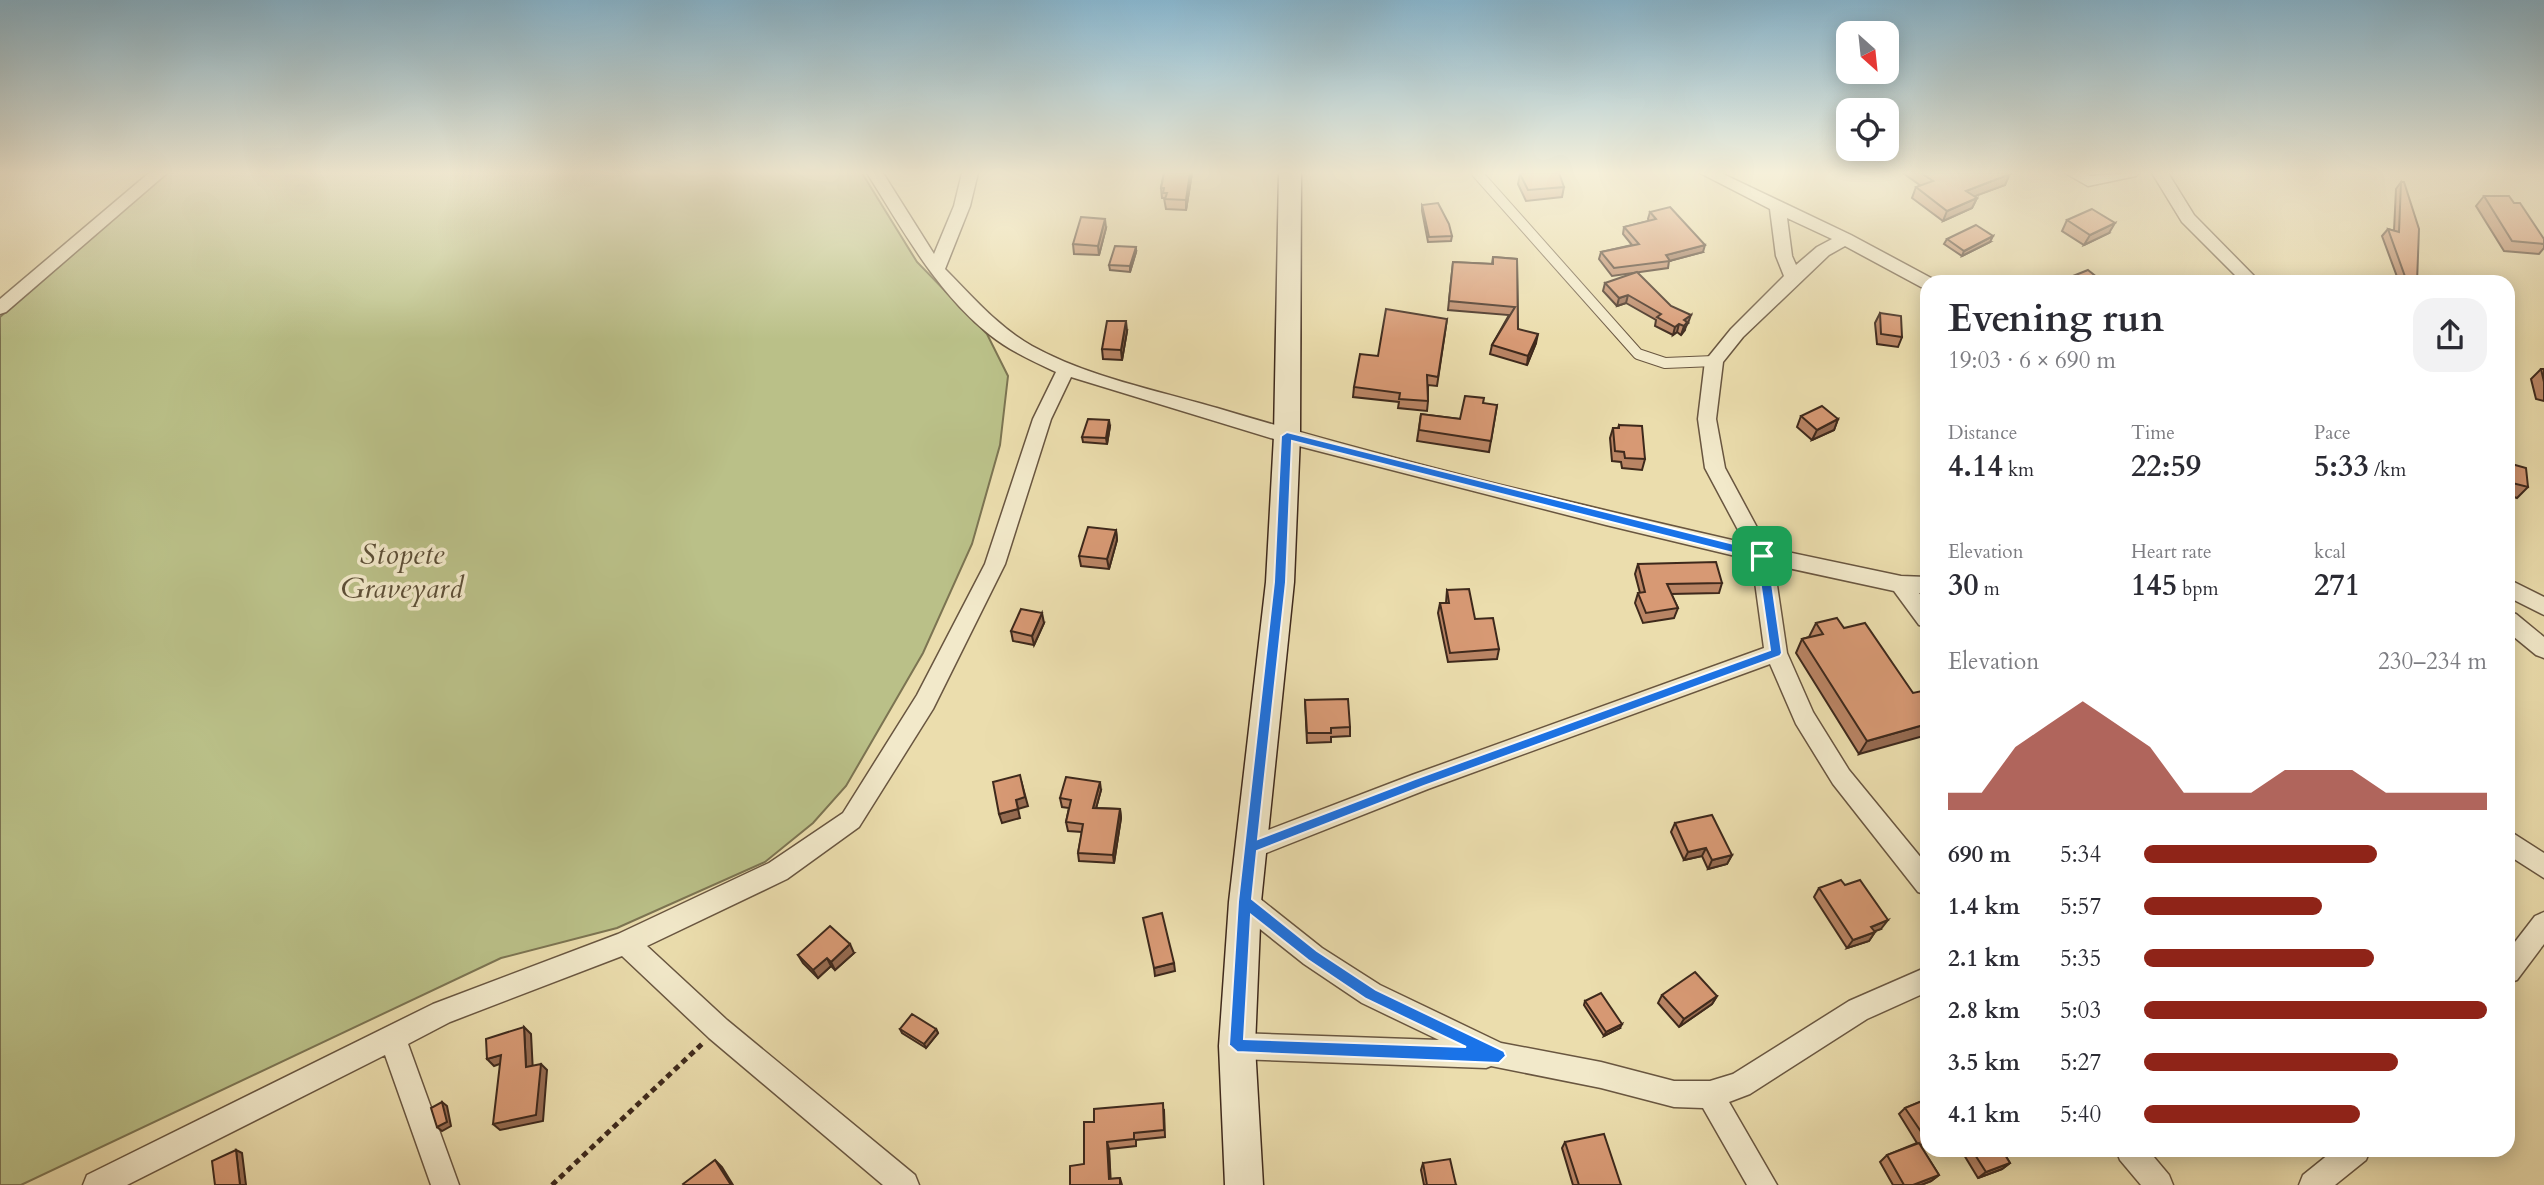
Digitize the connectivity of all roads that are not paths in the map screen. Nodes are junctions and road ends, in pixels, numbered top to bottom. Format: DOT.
graph roads {
  1 [pos="94,228"];
  2 [pos="910,228"];
  3 [pos="953,228"];
  4 [pos="1289,228"];
  5 [pos="1526,228"];
  6 [pos="1780,228"];
  7 [pos="1822,228"];
  8 [pos="2198,228"];
  9 [pos="1846,239"];
  10 [pos="936,270"];
  11 [pos="2245,275"];
  12 [pos="1793,277"];
  13 [pos="1920,279"];
  14 [pos="0,308"];
  15 [pos="1714,360"];
  16 [pos="1066,369"];
  17 [pos="1287,436"];
  18 [pos="1762,556"];
  19 [pos="1901,584"];
  20 [pos="1920,585"];
  21 [pos="2515,591"];
  22 [pos="2544,607"];
  23 [pos="1920,610"];
  24 [pos="2515,628"];
  25 [pos="2515,630"];
  26 [pos="2544,633"];
  27 [pos="2544,649"];
  28 [pos="1776,653"];
  29 [pos="2515,846"];
  30 [pos="1251,848"];
  31 [pos="2544,867"];
  32 [pos="1920,875"];
  33 [pos="1245,902"];
  34 [pos="2544,924"];
  35 [pos="626,943"];
  36 [pos="2515,962"];
  37 [pos="1920,982"];
  38 [pos="392,1037"];
  39 [pos="1237,1045"];
  40 [pos="1499,1056"];
  41 [pos="1710,1096"];
  42 [pos="2136,1157"];
  43 [pos="2347,1157"];
  44 [pos="896,1183"];
  45 [pos="97,1185"];
  46 [pos="445,1185"];
  47 [pos="1244,1185"];
  48 [pos="1763,1185"];
  49 [pos="2159,1185"];
  50 [pos="2313,1185"];
  1 -- 14 [label="street"];
  2 -- 10 [label="street"];
  3 -- 10 [label="street"];
  4 -- 17 [label="main road"];
  5 -- 15 [label="lane"];
  6 -- 12 [label="street"];
  7 -- 9 [label="street"];
  8 -- 11 [label="street"];
  9 -- 12 [label="street"];
  9 -- 13 [label="street"];
  10 -- 16 [label="street"];
  12 -- 15 [label="street"];
  15 -- 18 [label="street"];
  16 -- 17 [label="street"];
  16 -- 35 [label="street"];
  17 -- 18 [label="street"];
  17 -- 30 [label="main road"];
  18 -- 19 [label="street"];
  18 -- 28 [label="street"];
  19 -- 20 [label="street"];
  19 -- 23 [label="street"];
  21 -- 22 [label="street"];
  24 -- 26 [label="street"];
  25 -- 27 [label="street"];
  28 -- 30 [label="street"];
  28 -- 32 [label="street"];
  29 -- 31 [label="street"];
  30 -- 33 [label="main road"];
  33 -- 39 [label="main road"];
  33 -- 40 [label="street"];
  34 -- 36 [label="street"];
  35 -- 38 [label="street"];
  35 -- 44 [label="street"];
  37 -- 41 [label="street"];
  38 -- 45 [label="street"];
  38 -- 46 [label="street"];
  39 -- 40 [label="street"];
  39 -- 47 [label="main road"];
  40 -- 41 [label="street"];
  41 -- 48 [label="street"];
  42 -- 49 [label="street"];
  43 -- 50 [label="street"];
}
